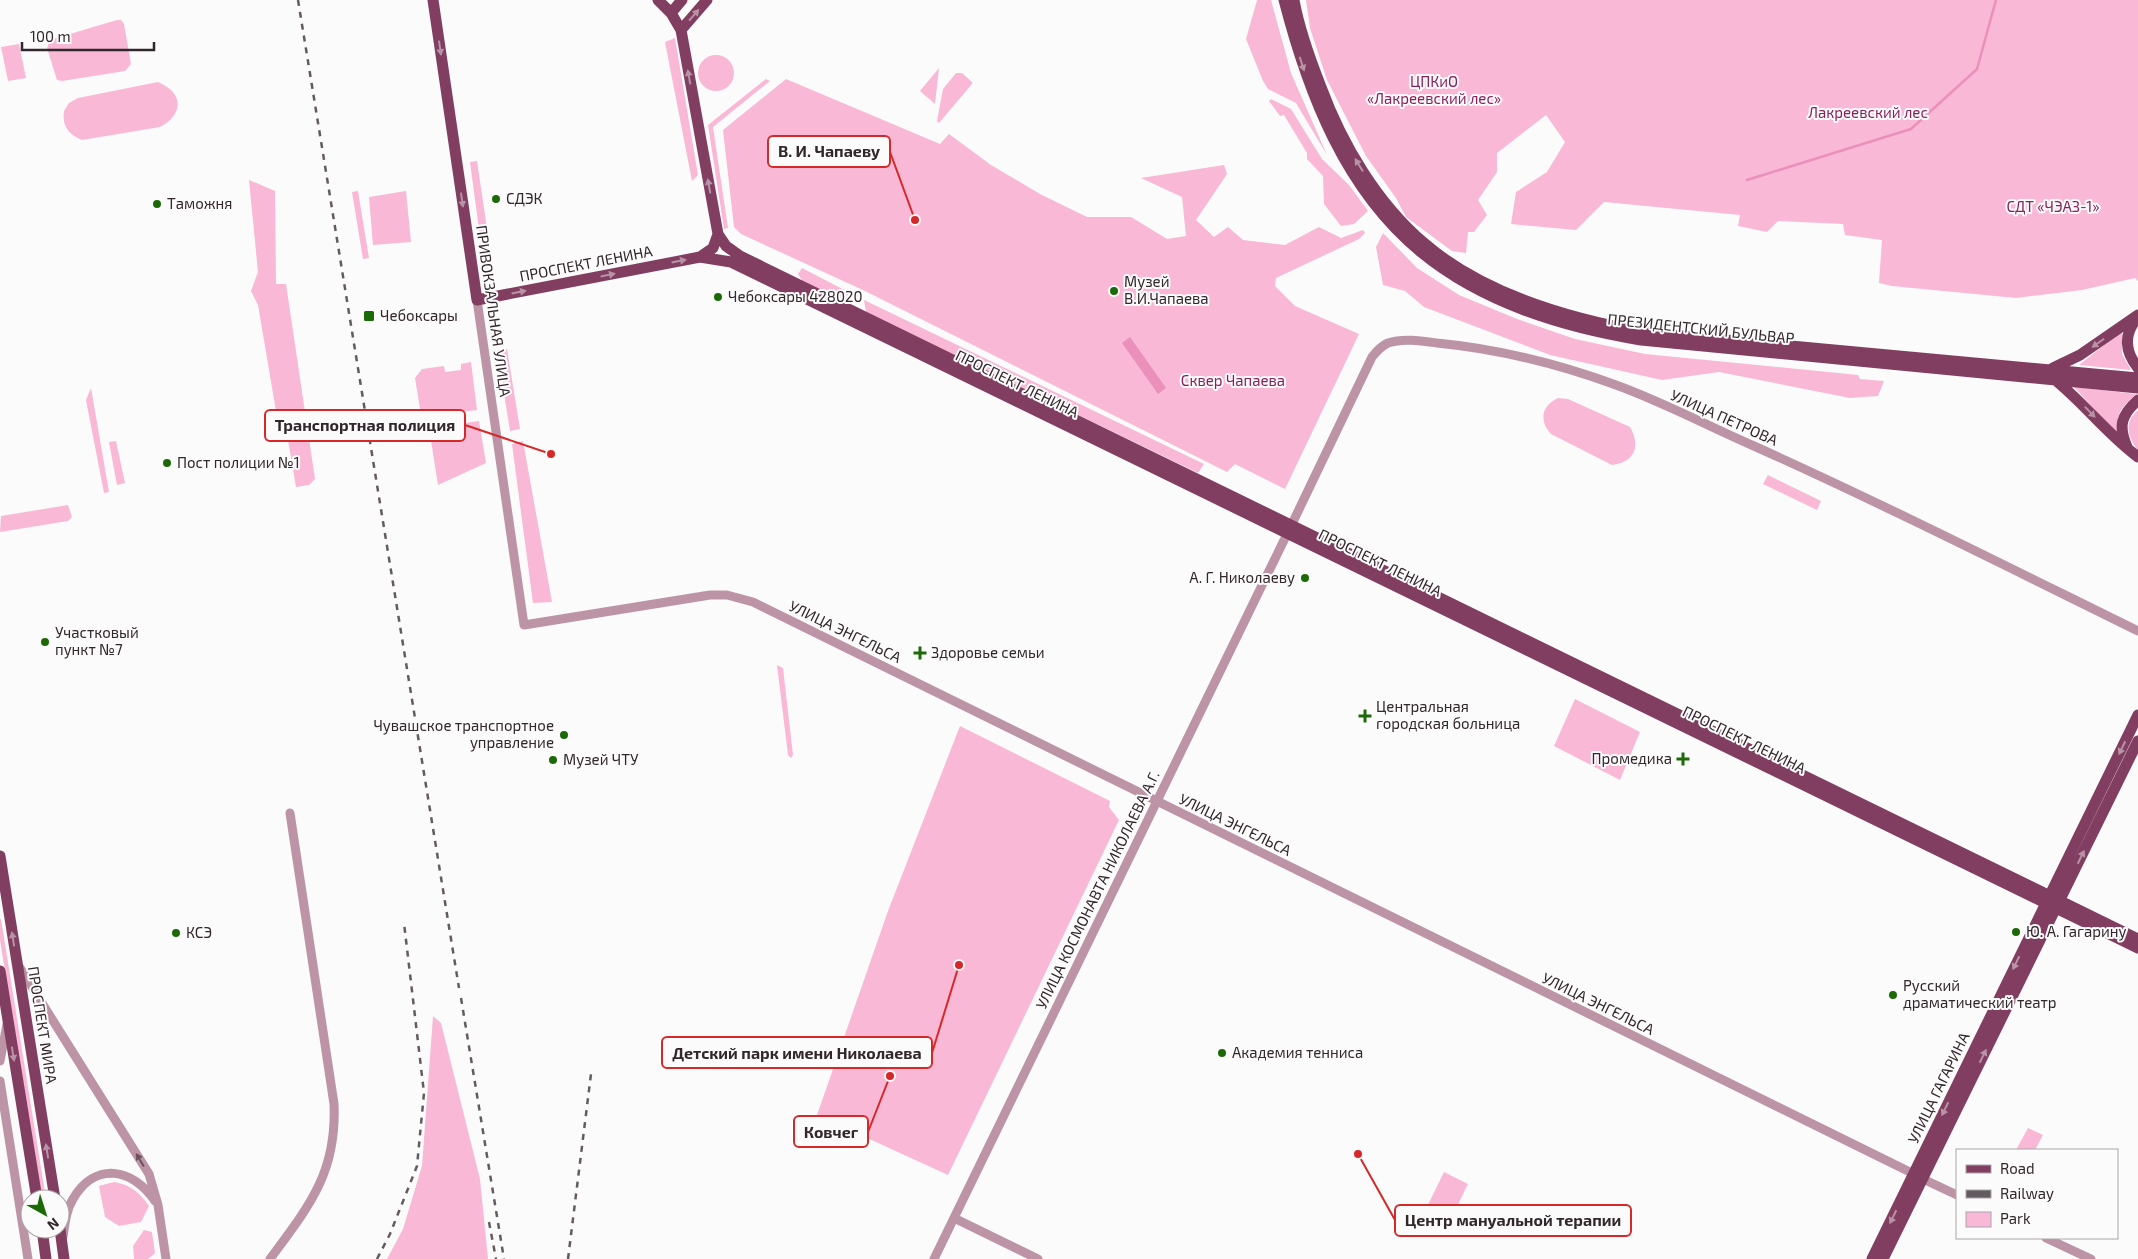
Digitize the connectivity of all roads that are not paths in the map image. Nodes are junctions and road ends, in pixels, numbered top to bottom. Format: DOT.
graph roads {
  1 [pos="433,0"];
  2 [pos="658,0"];
  3 [pos="682,0"];
  4 [pos="707,0"];
  5 [pos="1284,0"];
  6 [pos="1294,0"];
  7 [pos="671,13"];
  8 [pos="681,30"];
  9 [pos="718,234"];
  10 [pos="700,257"];
  11 [pos="478,300"];
  12 [pos="2138,316"];
  13 [pos="2138,368"];
  14 [pos="2052,374"];
  15 [pos="2138,378"];
  16 [pos="2138,388"];
  17 [pos="2138,400"];
  18 [pos="1330,445"];
  19 [pos="2128,449"];
  20 [pos="2138,457"];
  21 [pos="1289,530"];
  22 [pos="524,625"];
  23 [pos="2138,631"];
  24 [pos="2138,715"];
  25 [pos="2138,741"];
  26 [pos="1156,801"];
  27 [pos="290,813"];
  28 [pos="0,856"];
  29 [pos="2,883"];
  30 [pos="2052,902"];
  31 [pos="2138,938"];
  32 [pos="2138,948"];
  33 [pos="17,964"];
  34 [pos="0,971"];
  35 [pos="8,1022"];
  36 [pos="0,1061"];
  37 [pos="0,1081"];
  38 [pos="1918,1176"];
  39 [pos="35,1189"];
  40 [pos="53,1189"];
  41 [pos="1956,1195"];
  42 [pos="158,1205"];
  43 [pos="954,1218"];
  44 [pos="43,1239"];
  45 [pos="61,1239"];
  46 [pos="2048,1239"];
  47 [pos="62,1245"];
  48 [pos="28,1259"];
  49 [pos="46,1259"];
  50 [pos="64,1259"];
  51 [pos="166,1259"];
  52 [pos="270,1259"];
  53 [pos="934,1259"];
  54 [pos="1038,1259"];
  55 [pos="1872,1259"];
  56 [pos="1883,1259"];
  57 [pos="2091,1259"];
  1 -- 11 [label="main road, ПРИВОКЗАЛЬНАЯ УЛИЦА, one-way"];
  2 -- 7 [label="main road"];
  3 -- 7 [label="main road"];
  8 -- 4 [label="main road, one-way"];
  5 -- 14 [label="main road, ПРЕЗИДЕНТСКИЙ БУЛЬВАР, one-way"];
  14 -- 6 [label="main road, ПРЕЗИДЕНТСКИЙ БУЛЬВАР, one-way"];
  7 -- 8 [label="main road"];
  9 -- 8 [label="main road, one-way"];
  9 -- 10 [label="main road"];
  9 -- 21 [label="main road, ПРОСПЕКТ ЛЕНИНА"];
  11 -- 10 [label="main road, ПРОСПЕКТ ЛЕНИНА, one-way"];
  10 -- 21 [label="main road, ПРОСПЕКТ ЛЕНИНА"];
  11 -- 22 [label="street, ПРИВОКЗАЛЬНАЯ УЛИЦА"];
  12 -- 13 [label="main road"];
  12 -- 14 [label="main road, one-way"];
  14 -- 15 [label="main road, ПРЕЗИДЕНТСКИЙ БУЛЬВАР"];
  14 -- 16 [label="main road, ПРЕЗИДЕНТСКИЙ БУЛЬВАР"];
  14 -- 19 [label="main road, one-way"];
  17 -- 19 [label="main road"];
  18 -- 21 [label="street, УЛИЦА КОСМОНАВТА НИКОЛАЕВА А.Г."];
  18 -- 23 [label="street, УЛИЦА ПЕТРОВА"];
  19 -- 20 [label="main road"];
  21 -- 26 [label="street, УЛИЦА КОСМОНАВТА НИКОЛАЕВА А.Г."];
  21 -- 30 [label="main road, ПРОСПЕКТ ЛЕНИНА"];
  22 -- 26 [label="street, УЛИЦА ЭНГЕЛЬСА"];
  24 -- 30 [label="main road, УЛИЦА ГАГАРИНА, one-way"];
  30 -- 25 [label="main road, УЛИЦА ГАГАРИНА, one-way"];
  26 -- 38 [label="street, УЛИЦА ЭНГЕЛЬСА"];
  26 -- 43 [label="street, УЛИЦА КОСМОНАВТА НИКОЛАЕВА А.Г."];
  27 -- 52 [label="street"];
  28 -- 29 [label="main road, ПРОСПЕКТ МИРА"];
  33 -- 29 [label="main road, ПРОСПЕКТ МИРА, one-way"];
  30 -- 31 [label="main road, ПРОСПЕКТ ЛЕНИНА"];
  30 -- 32 [label="main road, ПРОСПЕКТ ЛЕНИНА"];
  30 -- 38 [label="main road, УЛИЦА ГАГАРИНА"];
  40 -- 33 [label="main road, ПРОСПЕКТ МИРА, one-way"];
  42 -- 33 [label="street, one-way"];
  34 -- 35 [label="main road"];
  35 -- 36 [label="street"];
  35 -- 39 [label="main road, one-way"];
  37 -- 48 [label="street"];
  38 -- 41 [label="street, УЛИЦА ЭНГЕЛЬСА"];
  38 -- 55 [label="main road, УЛИЦА ГАГАРИНА, one-way"];
  38 -- 56 [label="main road, УЛИЦА ГАГАРИНА"];
  42 -- 47 [label="street"];
  42 -- 51 [label="street"];
  43 -- 53 [label="street, УЛИЦА КОСМОНАВТА НИКОЛАЕВА А.Г."];
  43 -- 54 [label="street"];
  44 -- 49 [label="main road"];
  45 -- 47 [label="main road"];
  46 -- 57 [label="street"];
  47 -- 50 [label="main road"];
}
